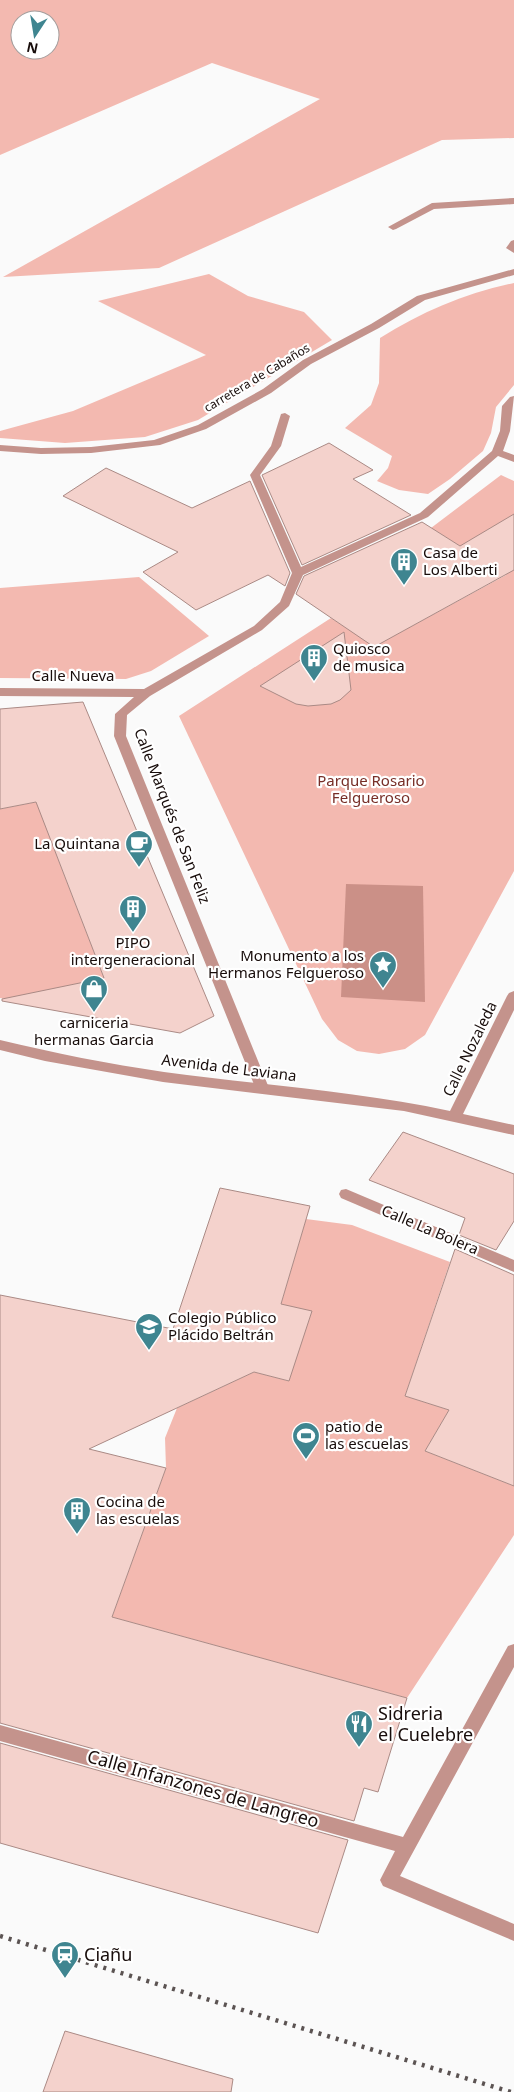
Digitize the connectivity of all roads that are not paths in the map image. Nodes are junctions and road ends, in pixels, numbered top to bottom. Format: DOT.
graph roads {
  1 [pos="514,201"];
  2 [pos="393,226"];
  3 [pos="514,243"];
  4 [pos="514,250"];
  5 [pos="514,272"];
  6 [pos="514,399"];
  7 [pos="285,416"];
  8 [pos="0,448"];
  9 [pos="497,452"];
  10 [pos="514,459"];
  11 [pos="298,573"];
  12 [pos="0,692"];
  13 [pos="146,693"];
  14 [pos="514,996"];
  15 [pos="0,1045"];
  16 [pos="262,1088"];
  17 [pos="455,1116"];
  18 [pos="514,1130"];
  19 [pos="346,1194"];
  20 [pos="514,1266"];
  21 [pos="514,1651"];
  22 [pos="0,1733"];
  23 [pos="407,1846"];
  24 [pos="514,1933"];
  1 -- 2 [label="street"];
  3 -- 4 [label="street"];
  5 -- 8 [label="street, carretera de Cabaños"];
  6 -- 9 [label="street"];
  7 -- 11 [label="street"];
  9 -- 10 [label="street"];
  9 -- 11 [label="street"];
  11 -- 13 [label="street, Calle Marqués de San Feliz"];
  12 -- 13 [label="street, Calle Nueva"];
  13 -- 16 [label="street, Calle Marqués de San Feliz"];
  14 -- 17 [label="street, Calle Nozaleda"];
  15 -- 16 [label="street, Avenida de Laviana"];
  16 -- 17 [label="street, Avenida de Laviana"];
  17 -- 18 [label="street, Avenida de Laviana"];
  19 -- 20 [label="street, Calle La Bolera"];
  21 -- 23 [label="street"];
  22 -- 23 [label="street, Calle Infanzones de Langreo"];
  23 -- 24 [label="street"];
}
